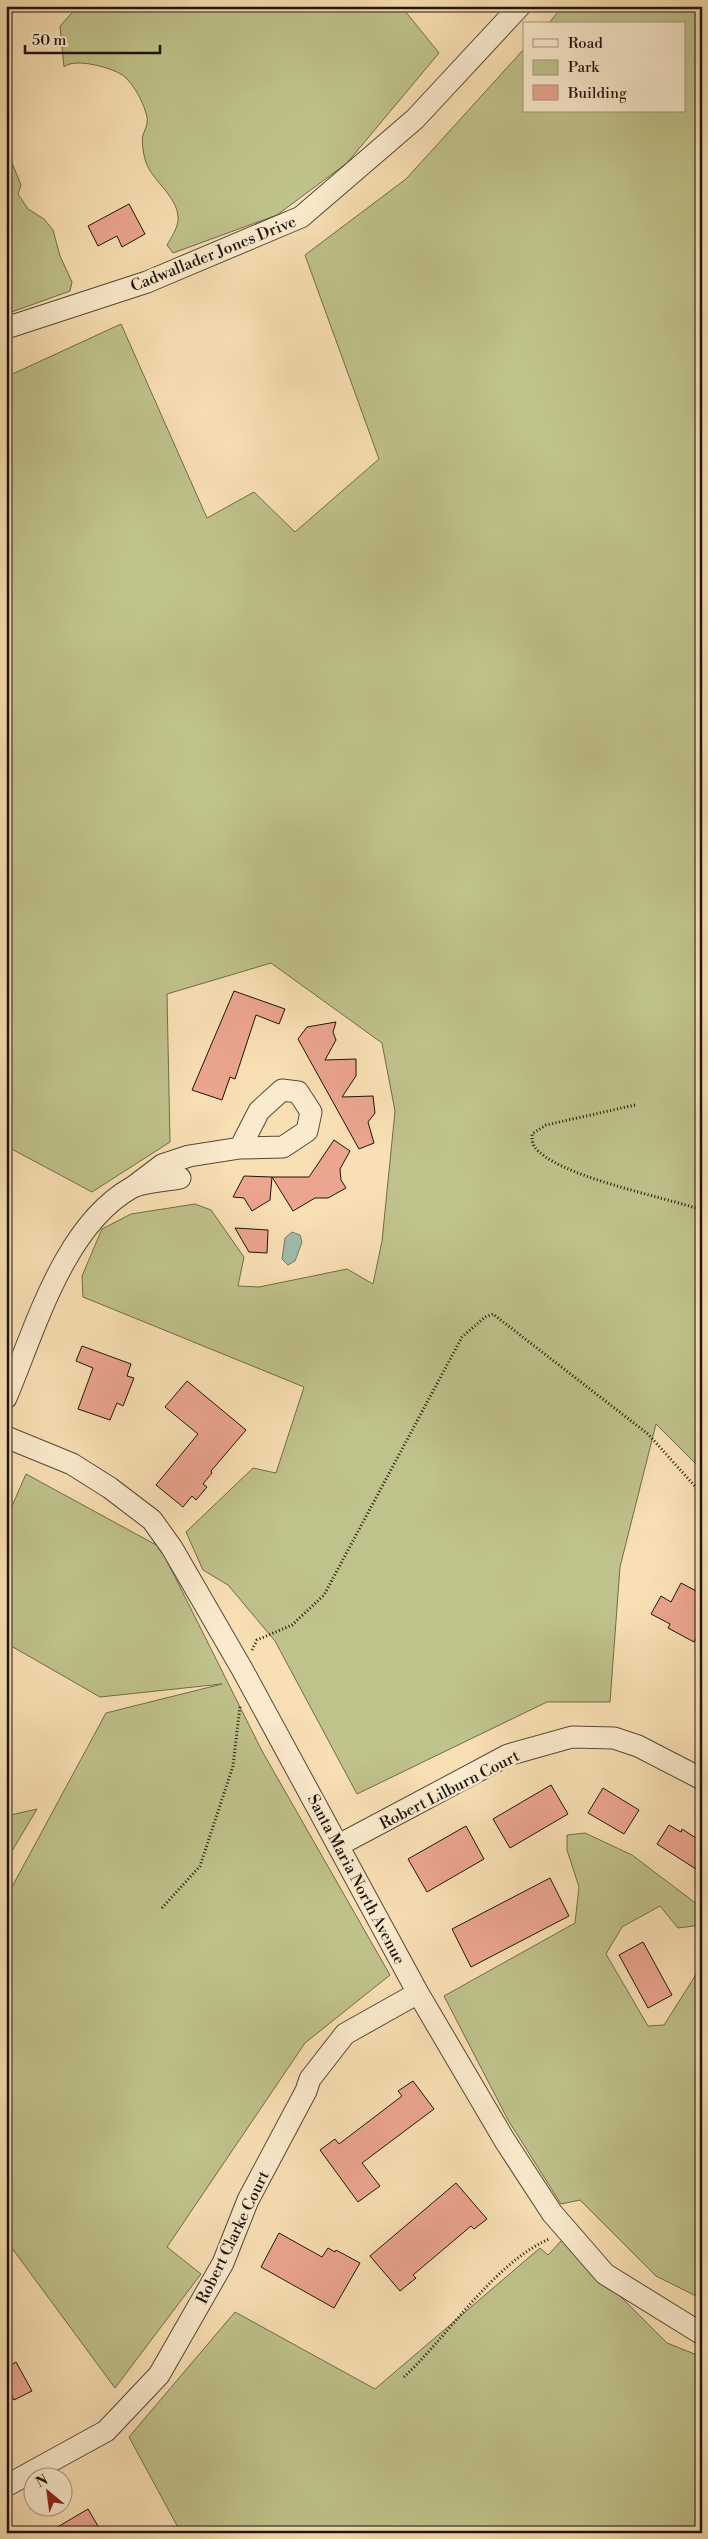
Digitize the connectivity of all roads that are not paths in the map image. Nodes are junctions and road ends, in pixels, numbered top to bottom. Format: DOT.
graph roads {
  1 [pos="520,6"];
  2 [pos="6,328"];
  3 [pos="240,1148"];
  4 [pos="180,1178"];
  5 [pos="133,1187"];
  6 [pos="6,1398"];
  7 [pos="6,1437"];
  8 [pos="702,1779"];
  9 [pos="339,1844"];
  10 [pos="418,1993"];
  11 [pos="702,2334"];
  12 [pos="6,2486"];
  1 -- 2 [label="street, Cadwallader Jones Drive"];
  3 -- 5 [label="street"];
  4 -- 5 [label="street"];
  5 -- 6 [label="street"];
  7 -- 9 [label="street, Santa Maria North Avenue"];
  8 -- 9 [label="street, Robert Lilburn Court"];
  9 -- 10 [label="street, Santa Maria North Avenue"];
  10 -- 11 [label="street, Santa Maria North Avenue"];
  10 -- 12 [label="street, Robert Clarke Court"];
}
